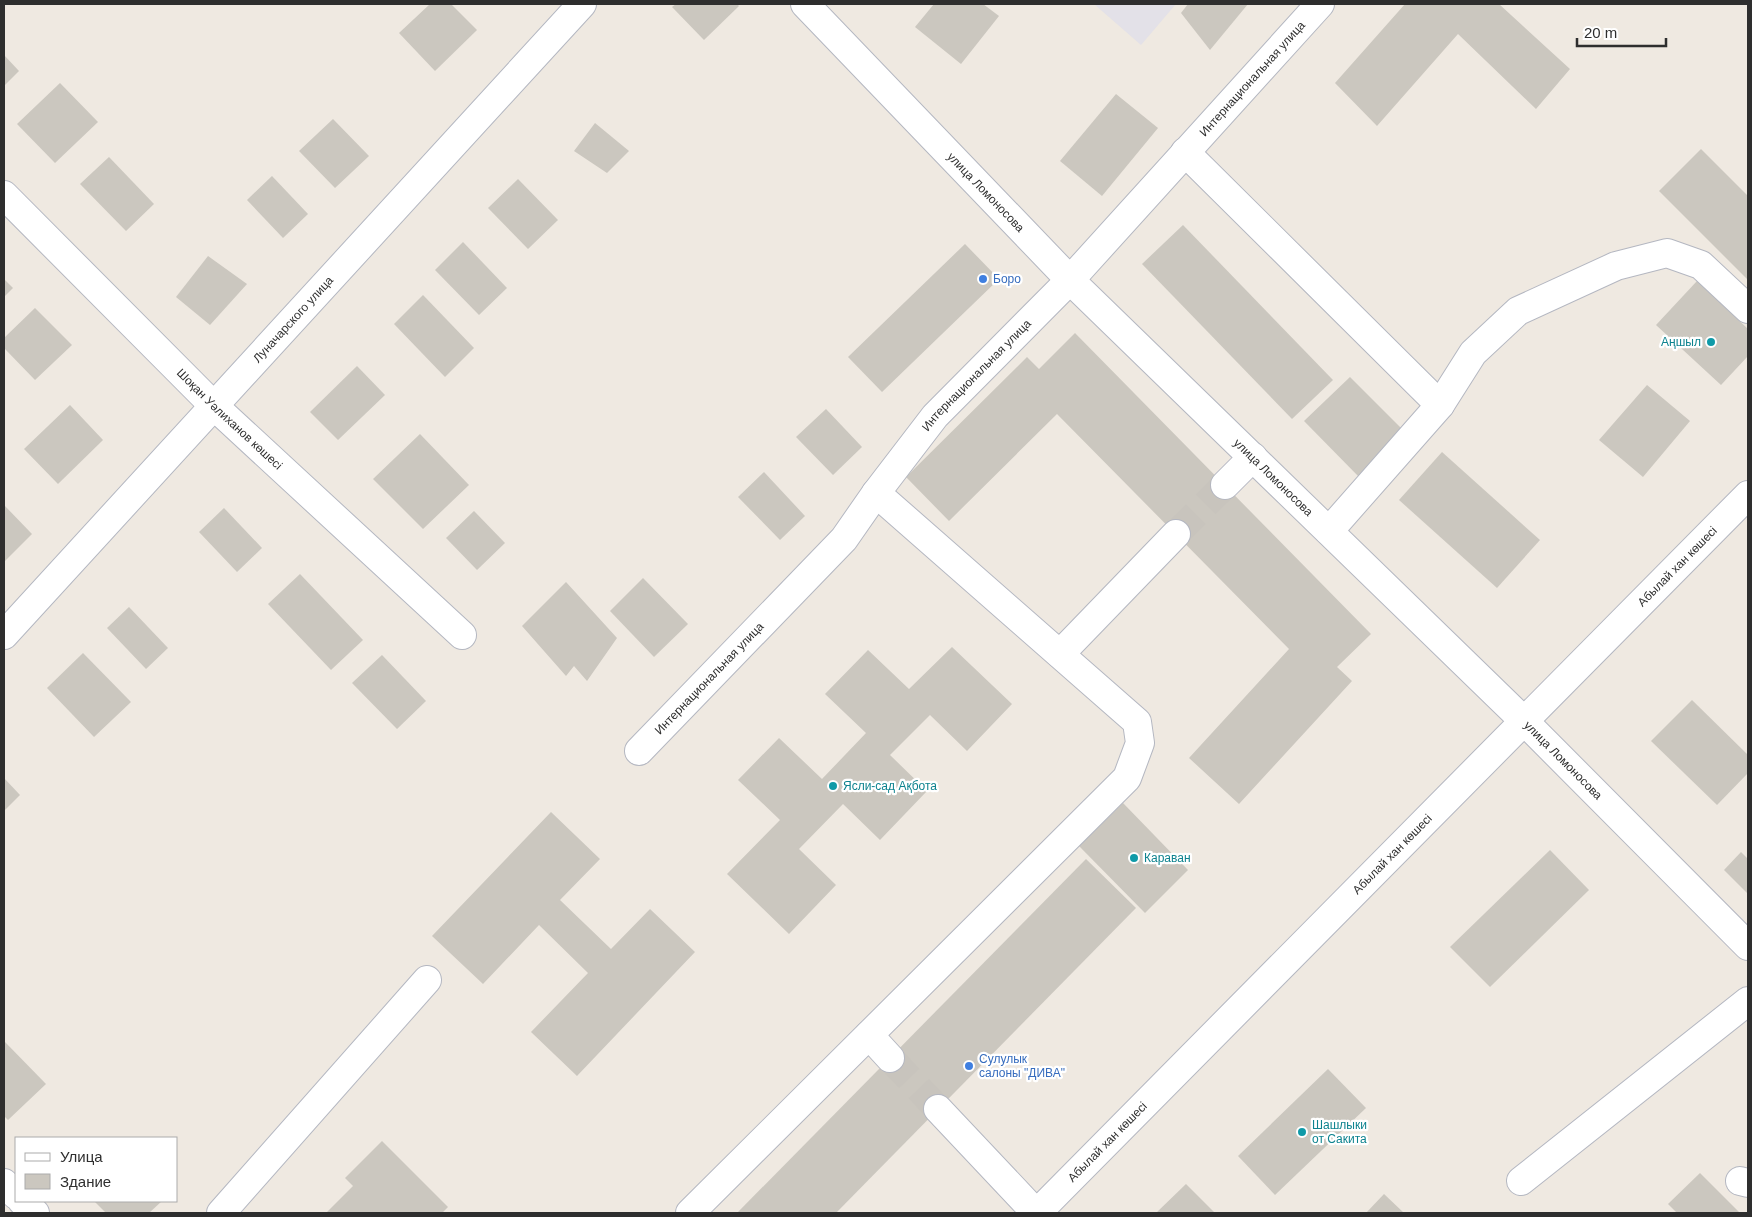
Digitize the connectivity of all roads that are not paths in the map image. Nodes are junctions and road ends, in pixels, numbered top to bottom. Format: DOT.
graph roads {
  1 [pos="582,4"];
  2 [pos="805,4"];
  3 [pos="1320,4"];
  4 [pos="1185,152"];
  5 [pos="4,195"];
  6 [pos="1070,280"];
  7 [pos="1748,309"];
  8 [pos="213,405"];
  9 [pos="1440,405"];
  10 [pos="1253,457"];
  11 [pos="1224,485"];
  12 [pos="876,493"];
  13 [pos="1748,495"];
  14 [pos="1329,531"];
  15 [pos="1176,534"];
  16 [pos="5,631"];
  17 [pos="462,635"];
  18 [pos="1060,654"];
  19 [pos="1524,721"];
  20 [pos="639,751"];
  21 [pos="1748,946"];
  22 [pos="427,980"];
  23 [pos="1748,1001"];
  24 [pos="869,1035"];
  25 [pos="890,1058"];
  26 [pos="938,1109"];
  27 [pos="1521,1181"];
  28 [pos="4,1183"];
  29 [pos="15,1194"];
  30 [pos="23,1202"];
  31 [pos="35,1213"];
  32 [pos="221,1213"];
  33 [pos="690,1213"];
  34 [pos="1036,1213"];
  1 -- 8 [label="street, Луначарского улица"];
  2 -- 6 [label="street, улица Ломоносова"];
  3 -- 4 [label="street, Интернациональная улица"];
  4 -- 6 [label="street, Интернациональная улица"];
  4 -- 9 [label="street"];
  5 -- 8 [label="street, Шоқан Уәлиханов көшесі"];
  6 -- 10 [label="street, улица Ломоносова"];
  6 -- 12 [label="street, Интернациональная улица"];
  7 -- 9 [label="street"];
  8 -- 16 [label="street, Луначарского улица"];
  8 -- 17 [label="street, Шоқан Уәлиханов көшесі"];
  9 -- 14 [label="street"];
  10 -- 11 [label="street"];
  10 -- 14 [label="street, улица Ломоносова"];
  12 -- 18 [label="street"];
  12 -- 20 [label="street, Интернациональная улица"];
  13 -- 19 [label="street, Абылай хан көшесі"];
  14 -- 19 [label="street, улица Ломоносова"];
  15 -- 18 [label="street"];
  18 -- 24 [label="street"];
  19 -- 21 [label="street, улица Ломоносова"];
  19 -- 34 [label="street, Абылай хан көшесі"];
  22 -- 32 [label="street"];
  23 -- 27 [label="street"];
  24 -- 25 [label="street"];
  24 -- 33 [label="street"];
  26 -- 34 [label="street"];
  28 -- 29 [label="street"];
  30 -- 31 [label="street"];
}
